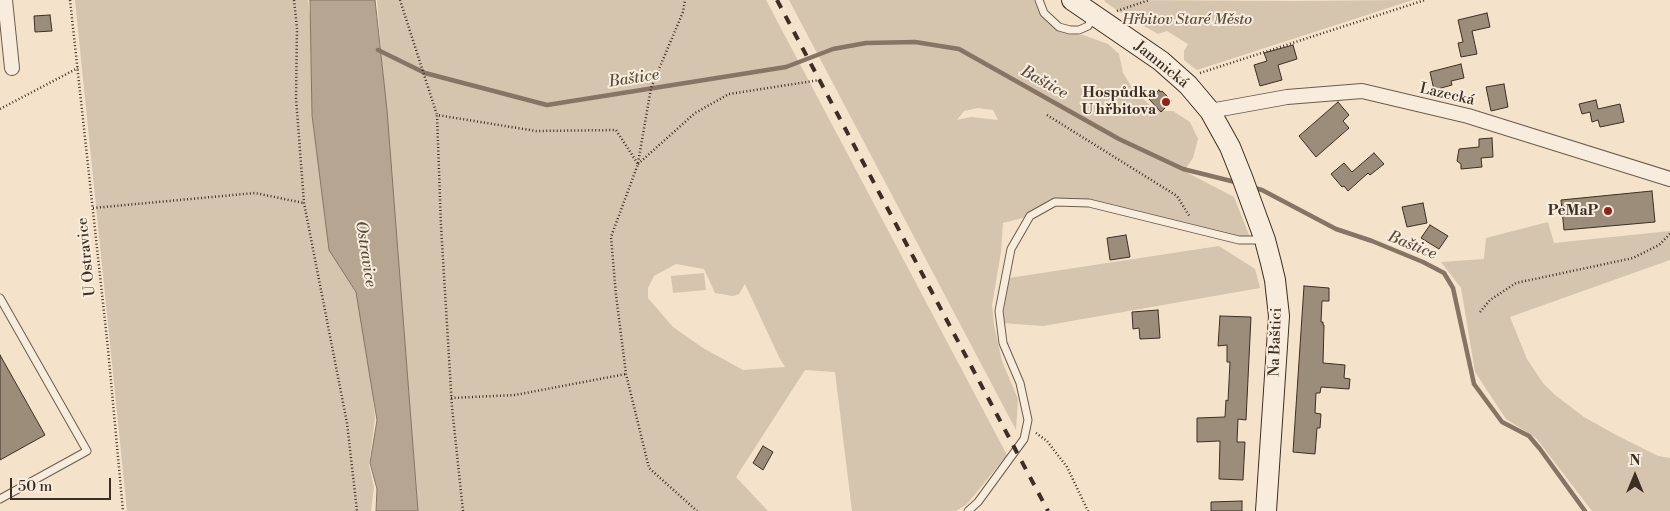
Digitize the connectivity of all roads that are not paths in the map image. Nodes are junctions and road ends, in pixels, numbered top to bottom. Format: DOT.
graph roads {
  1 [pos="5,0"];
  2 [pos="1039,0"];
  3 [pos="1072,0"];
  4 [pos="1095,15"];
  5 [pos="12,68"];
  6 [pos="1210,111"];
  7 [pos="1242,177"];
  8 [pos="1670,179"];
  9 [pos="1265,240"];
  10 [pos="0,298"];
  11 [pos="0,499"];
  12 [pos="968,511"];
  13 [pos="1266,511"];
  1 -- 5 [label="street"];
  2 -- 4 [label="lane"];
  3 -- 4 [label="main road, Jamnická"];
  4 -- 6 [label="main road, Jamnická"];
  6 -- 7 [label="main road, Jamnická"];
  6 -- 8 [label="street, Lazecká"];
  7 -- 9 [label="main road, Na Baštici"];
  9 -- 12 [label="lane"];
  9 -- 13 [label="main road, Na Baštici"];
  10 -- 11 [label="lane"];
}
